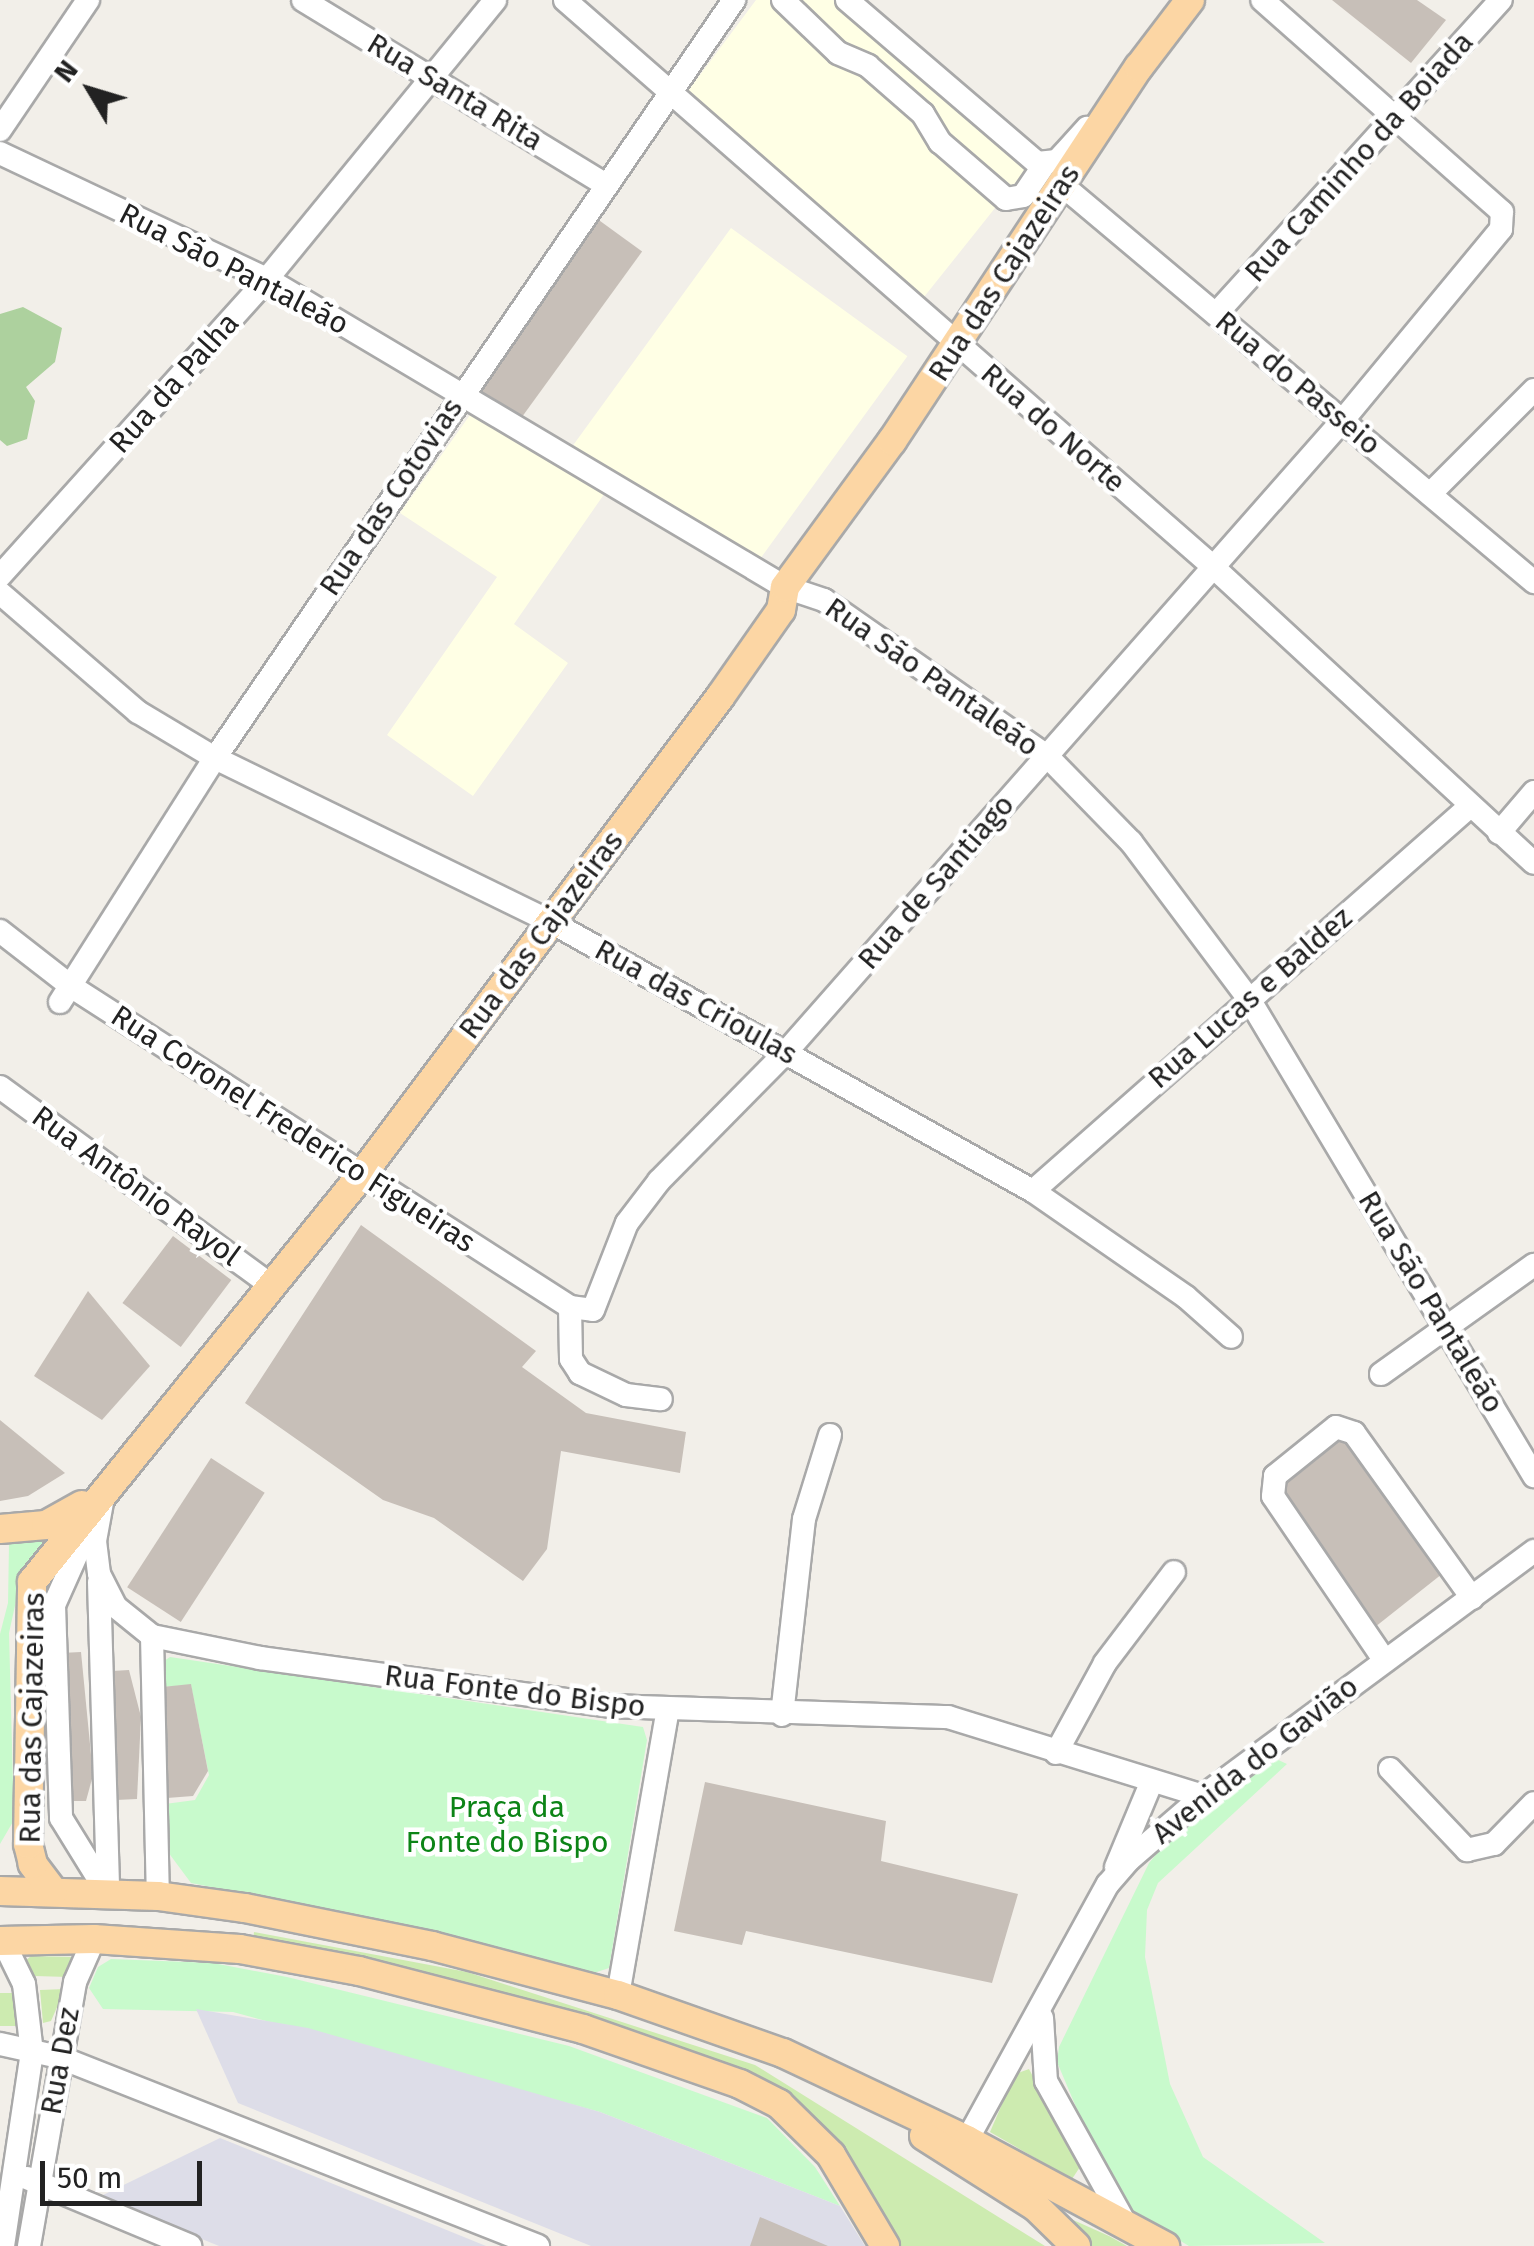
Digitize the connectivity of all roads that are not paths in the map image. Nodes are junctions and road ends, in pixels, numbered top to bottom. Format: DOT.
graph roads {
  1 [pos="88,0"];
  2 [pos="302,0"];
  3 [pos="494,0"];
  4 [pos="565,0"];
  5 [pos="734,0"];
  6 [pos="783,0"];
  7 [pos="847,0"];
  8 [pos="1190,0"];
  9 [pos="1262,0"];
  10 [pos="1501,0"];
  11 [pos="334,8"];
  12 [pos="436,78"];
  13 [pos="673,90"];
  14 [pos="1396,114"];
  15 [pos="0,130"];
  16 [pos="0,153"];
  17 [pos="1053,175"];
  18 [pos="606,185"];
  19 [pos="268,279"];
  20 [pos="1216,314"];
  21 [pos="957,343"];
  22 [pos="1534,390"];
  23 [pos="462,394"];
  24 [pos="1342,420"];
  25 [pos="1430,494"];
  26 [pos="1210,565"];
  27 [pos="0,576"];
  28 [pos="1534,582"];
  29 [pos="785,587"];
  30 [pos="0,593"];
  31 [pos="1047,756"];
  32 [pos="214,758"];
  33 [pos="1534,792"];
  34 [pos="1469,807"];
  35 [pos="1499,833"];
  36 [pos="1534,863"];
  37 [pos="551,922"];
  38 [pos="0,931"];
  39 [pos="66,994"];
  40 [pos="1250,1000"];
  41 [pos="786,1052"];
  42 [pos="0,1088"];
  43 [pos="363,1173"];
  44 [pos="1033,1191"];
  45 [pos="1534,1265"];
  46 [pos="271,1284"];
  47 [pos="582,1308"];
  48 [pos="1444,1324"];
  49 [pos="1230,1337"];
  50 [pos="1381,1374"];
  51 [pos="662,1399"];
  52 [pos="830,1436"];
  53 [pos="1534,1476"];
  54 [pos="111,1483"];
  55 [pos="0,1528"];
  56 [pos="1531,1555"];
  57 [pos="1174,1572"];
  58 [pos="98,1574"];
  59 [pos="1472,1598"];
  60 [pos="152,1636"];
  61 [pos="1385,1660"];
  62 [pos="668,1710"];
  63 [pos="782,1715"];
  64 [pos="1056,1754"];
  65 [pos="1390,1770"];
  66 [pos="1152,1782"];
  67 [pos="1203,1796"];
  68 [pos="1534,1803"];
  69 [pos="1108,1884"];
  70 [pos="53,1891"];
  71 [pos="0,1892"];
  72 [pos="108,1894"];
  73 [pos="158,1896"];
  74 [pos="94,1940"];
  75 [pos="2,1941"];
  76 [pos="618,1995"];
  77 [pos="1042,2012"];
  78 [pos="0,2044"];
  79 [pos="32,2052"];
  80 [pos="59,2057"];
  81 [pos="822,2072"];
  82 [pos="968,2140"];
  83 [pos="15,2174"];
  84 [pos="39,2183"];
  85 [pos="1125,2223"];
  86 [pos="3,2246"];
  87 [pos="28,2246"];
  88 [pos="190,2246"];
  89 [pos="538,2246"];
  90 [pos="885,2246"];
  91 [pos="1076,2246"];
  92 [pos="1165,2246"];
  1 -- 15 [label="street"];
  2 -- 11 [label="street, Rua Santa Rita"];
  3 -- 12 [label="street, Rua da Palha"];
  4 -- 13 [label="street, Rua do Norte"];
  5 -- 13 [label="street, Rua das Cotovias"];
  6 -- 17 [label="street"];
  7 -- 17 [label="street, Rua do Passeio"];
  8 -- 17 [label="main road, Rua das Cajazeiras"];
  9 -- 14 [label="street"];
  10 -- 14 [label="street, Rua Caminho da Boiada"];
  11 -- 12 [label="street, Rua Santa Rita"];
  12 -- 18 [label="street, Rua Santa Rita"];
  12 -- 19 [label="street, Rua da Palha"];
  13 -- 18 [label="street, Rua das Cotovias"];
  13 -- 21 [label="street, Rua do Norte"];
  14 -- 20 [label="street, Rua Caminho da Boiada"];
  14 -- 24 [label="street, Rua de Santiago"];
  16 -- 19 [label="street, Rua São Pantaleão"];
  17 -- 20 [label="street, Rua do Passeio"];
  17 -- 21 [label="main road, Rua das Cajazeiras"];
  18 -- 23 [label="street, Rua das Cotovias"];
  19 -- 23 [label="street, Rua São Pantaleão"];
  19 -- 27 [label="street, Rua da Palha"];
  20 -- 24 [label="street, Rua do Passeio"];
  21 -- 26 [label="street, Rua do Norte"];
  21 -- 29 [label="main road, Rua das Cajazeiras"];
  22 -- 25 [label="street"];
  23 -- 29 [label="street, Rua São Pantaleão"];
  23 -- 32 [label="street, Rua das Cotovias"];
  24 -- 25 [label="street, Rua do Passeio"];
  24 -- 26 [label="street, Rua de Santiago"];
  25 -- 28 [label="street, Rua do Passeio"];
  26 -- 31 [label="street, Rua de Santiago"];
  26 -- 34 [label="street, Rua do Norte"];
  29 -- 31 [label="street, Rua São Pantaleão"];
  29 -- 37 [label="main road, Rua das Cajazeiras"];
  30 -- 32 [label="street, Rua das Crioulas"];
  31 -- 40 [label="street, Rua São Pantaleão"];
  31 -- 41 [label="street, Rua de Santiago"];
  32 -- 37 [label="street, Rua das Crioulas"];
  32 -- 39 [label="street, Rua das Cotovias"];
  33 -- 35 [label="street"];
  34 -- 35 [label="street, Rua do Norte"];
  34 -- 40 [label="street, Rua Lucas e Baldez"];
  35 -- 36 [label="street, Rua do Norte"];
  37 -- 41 [label="street, Rua das Crioulas"];
  37 -- 43 [label="main road, Rua das Cajazeiras"];
  38 -- 39 [label="street, Rua Coronel Frederico Figueiras"];
  39 -- 43 [label="street, Rua Coronel Frederico Figueiras"];
  40 -- 44 [label="street, Rua Lucas e Baldez"];
  40 -- 48 [label="street, Rua São Pantaleão"];
  41 -- 44 [label="street, Rua das Crioulas"];
  41 -- 47 [label="street, Rua de Santiago"];
  42 -- 46 [label="street, Rua Antônio Rayol"];
  43 -- 46 [label="main road, Rua das Cajazeiras"];
  43 -- 47 [label="street, Rua Coronel Frederico Figueiras"];
  44 -- 49 [label="street, Rua das Crioulas"];
  45 -- 48 [label="street"];
  46 -- 54 [label="main road, Rua das Cajazeiras"];
  47 -- 51 [label="street"];
  48 -- 50 [label="street"];
  48 -- 53 [label="street, Rua São Pantaleão"];
  52 -- 63 [label="street"];
  54 -- 55 [label="main road"];
  54 -- 58 [label="street"];
  54 -- 70 [label="main road, Rua das Cajazeiras"];
  54 -- 72 [label="street"];
  56 -- 59 [label="street, Avenida do Gavião"];
  57 -- 64 [label="street"];
  58 -- 60 [label="street"];
  58 -- 72 [label="street"];
  59 -- 61 [label="street, Avenida do Gavião"];
  59 -- 61 [label="street"];
  60 -- 62 [label="street, Rua Fonte do Bispo"];
  60 -- 73 [label="street"];
  61 -- 67 [label="street, Avenida do Gavião"];
  62 -- 63 [label="street, Rua Fonte do Bispo"];
  62 -- 76 [label="street"];
  63 -- 64 [label="street, Rua Fonte do Bispo"];
  64 -- 66 [label="street, Rua Fonte do Bispo"];
  65 -- 68 [label="street"];
  66 -- 67 [label="street, Rua Fonte do Bispo"];
  66 -- 69 [label="street"];
  67 -- 69 [label="street, Avenida do Gavião"];
  69 -- 77 [label="street, Avenida do Gavião"];
  70 -- 71 [label="main road"];
  70 -- 72 [label="main road"];
  72 -- 73 [label="main road"];
  73 -- 76 [label="main road"];
  74 -- 75 [label="main road"];
  74 -- 80 [label="street, Rua Dez"];
  74 -- 90 [label="main road"];
  75 -- 79 [label="street, Rua Dez"];
  76 -- 81 [label="main road"];
  77 -- 82 [label="street, Avenida do Gavião"];
  77 -- 85 [label="street"];
  78 -- 79 [label="street"];
  79 -- 80 [label="street"];
  79 -- 83 [label="street, Rua Dez"];
  80 -- 84 [label="street, Rua Dez"];
  80 -- 89 [label="street"];
  81 -- 82 [label="main road"];
  81 -- 91 [label="main road"];
  82 -- 85 [label="main road"];
  83 -- 84 [label="street"];
  83 -- 86 [label="street, Rua Dez"];
  84 -- 87 [label="street, Rua Dez"];
  84 -- 88 [label="street"];
  85 -- 92 [label="main road"];
}
